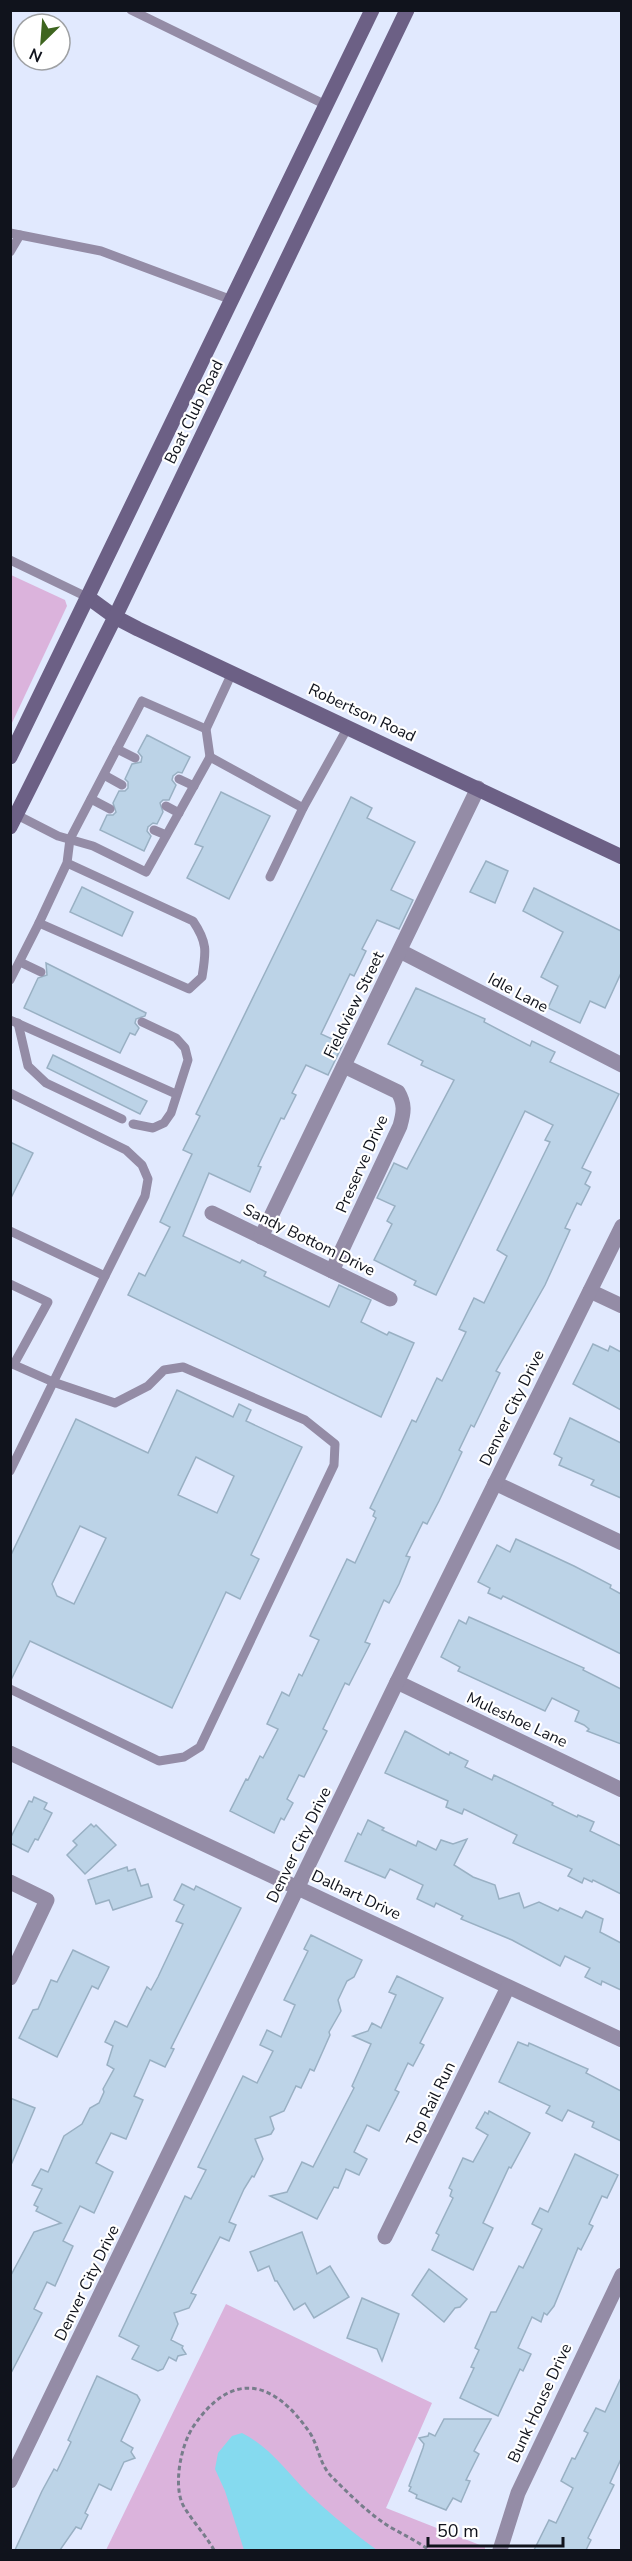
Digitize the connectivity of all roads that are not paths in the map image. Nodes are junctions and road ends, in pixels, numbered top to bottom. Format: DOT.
graph roads {
  1 [pos="131,10"];
  2 [pos="372,10"];
  3 [pos="407,10"];
  4 [pos="326,105"];
  5 [pos="15,234"];
  6 [pos="10,252"];
  7 [pos="232,300"];
  8 [pos="10,560"];
  9 [pos="89,598"];
  10 [pos="115,617"];
  11 [pos="232,673"];
  12 [pos="348,727"];
  13 [pos="206,729"];
  14 [pos="117,749"];
  15 [pos="10,757"];
  16 [pos="135,758"];
  17 [pos="210,758"];
  18 [pos="104,775"];
  19 [pos="179,779"];
  20 [pos="122,784"];
  21 [pos="194,786"];
  22 [pos="478,788"];
  23 [pos="91,799"];
  24 [pos="166,806"];
  25 [pos="303,808"];
  26 [pos="110,809"];
  27 [pos="179,813"];
  28 [pos="14,821"];
  29 [pos="154,830"];
  30 [pos="166,835"];
  31 [pos="70,840"];
  32 [pos="621,857"];
  33 [pos="67,863"];
  34 [pos="270,877"];
  35 [pos="39,922"];
  36 [pos="400,951"];
  37 [pos="20,962"];
  38 [pos="41,972"];
  39 [pos="10,980"];
  40 [pos="14,1022"];
  41 [pos="142,1022"];
  42 [pos="621,1065"];
  43 [pos="344,1066"];
  44 [pos="10,1093"];
  45 [pos="176,1094"];
  46 [pos="122,1119"];
  47 [pos="133,1124"];
  48 [pos="212,1213"];
  49 [pos="621,1226"];
  50 [pos="10,1231"];
  51 [pos="261,1237"];
  52 [pos="332,1271"];
  53 [pos="105,1276"];
  54 [pos="10,1284"];
  55 [pos="590,1291"];
  56 [pos="390,1299"];
  57 [pos="621,1306"];
  58 [pos="12,1363"];
  59 [pos="53,1382"];
  60 [pos="10,1471"];
  61 [pos="495,1483"];
  62 [pos="621,1543"];
  63 [pos="397,1682"];
  64 [pos="10,1689"];
  65 [pos="10,1753"];
  66 [pos="621,1790"];
  67 [pos="10,1882"];
  68 [pos="299,1888"];
  69 [pos="10,1978"];
  70 [pos="508,1987"];
  71 [pos="621,2040"];
  72 [pos="385,2236"];
  73 [pos="621,2275"];
  74 [pos="10,2481"];
  75 [pos="500,2550"];
  1 -- 4 [label="lane"];
  2 -- 4 [label="main road, Boat Club Road"];
  3 -- 10 [label="main road, Boat Club Road"];
  4 -- 7 [label="main road, Boat Club Road"];
  5 -- 6 [label="lane"];
  5 -- 7 [label="lane"];
  7 -- 9 [label="main road, Boat Club Road"];
  8 -- 9 [label="lane"];
  9 -- 10 [label="main road, Robertson Road"];
  9 -- 15 [label="main road, Boat Club Road"];
  10 -- 11 [label="main road, Robertson Road"];
  10 -- 28 [label="main road, Boat Club Road"];
  11 -- 12 [label="main road, Robertson Road"];
  11 -- 13 [label="lane"];
  12 -- 22 [label="main road, Robertson Road"];
  12 -- 25 [label="lane"];
  13 -- 14 [label="lane"];
  13 -- 17 [label="lane"];
  14 -- 16 [label="lane"];
  14 -- 18 [label="lane"];
  17 -- 21 [label="lane"];
  17 -- 25 [label="lane"];
  18 -- 20 [label="lane"];
  18 -- 23 [label="lane"];
  19 -- 21 [label="lane"];
  21 -- 27 [label="lane"];
  22 -- 32 [label="main road, Robertson Road"];
  22 -- 36 [label="street, Fieldview Street"];
  23 -- 26 [label="lane"];
  23 -- 31 [label="lane"];
  24 -- 27 [label="lane"];
  25 -- 34 [label="lane"];
  27 -- 30 [label="lane"];
  28 -- 31 [label="lane"];
  29 -- 30 [label="lane"];
  30 -- 31 [label="lane"];
  31 -- 33 [label="lane"];
  33 -- 35 [label="lane"];
  33 -- 35 [label="lane"];
  35 -- 37 [label="lane"];
  36 -- 42 [label="street, Idle Lane"];
  36 -- 43 [label="street, Fieldview Street"];
  37 -- 38 [label="lane"];
  37 -- 39 [label="lane"];
  40 -- 45 [label="lane"];
  40 -- 46 [label="lane"];
  41 -- 45 [label="lane"];
  43 -- 51 [label="street, Fieldview Street"];
  43 -- 52 [label="street, Preserve Drive"];
  44 -- 53 [label="lane"];
  45 -- 47 [label="lane"];
  48 -- 51 [label="street, Sandy Bottom Drive"];
  49 -- 55 [label="street, Denver City Drive"];
  50 -- 53 [label="lane"];
  51 -- 52 [label="street, Sandy Bottom Drive"];
  52 -- 56 [label="street, Sandy Bottom Drive"];
  53 -- 59 [label="lane"];
  54 -- 58 [label="lane"];
  55 -- 57 [label="street"];
  55 -- 61 [label="street, Denver City Drive"];
  58 -- 59 [label="lane"];
  59 -- 60 [label="lane"];
  59 -- 64 [label="lane"];
  61 -- 62 [label="street"];
  61 -- 63 [label="street, Denver City Drive"];
  63 -- 66 [label="street, Muleshoe Lane"];
  63 -- 68 [label="street, Denver City Drive"];
  65 -- 68 [label="street, Dalhart Drive"];
  67 -- 69 [label="street"];
  68 -- 70 [label="street, Dalhart Drive"];
  68 -- 74 [label="street, Denver City Drive"];
  70 -- 71 [label="street, Dalhart Drive"];
  70 -- 72 [label="street, Top Rail Run"];
  73 -- 75 [label="street, Bunk House Drive"];
}
